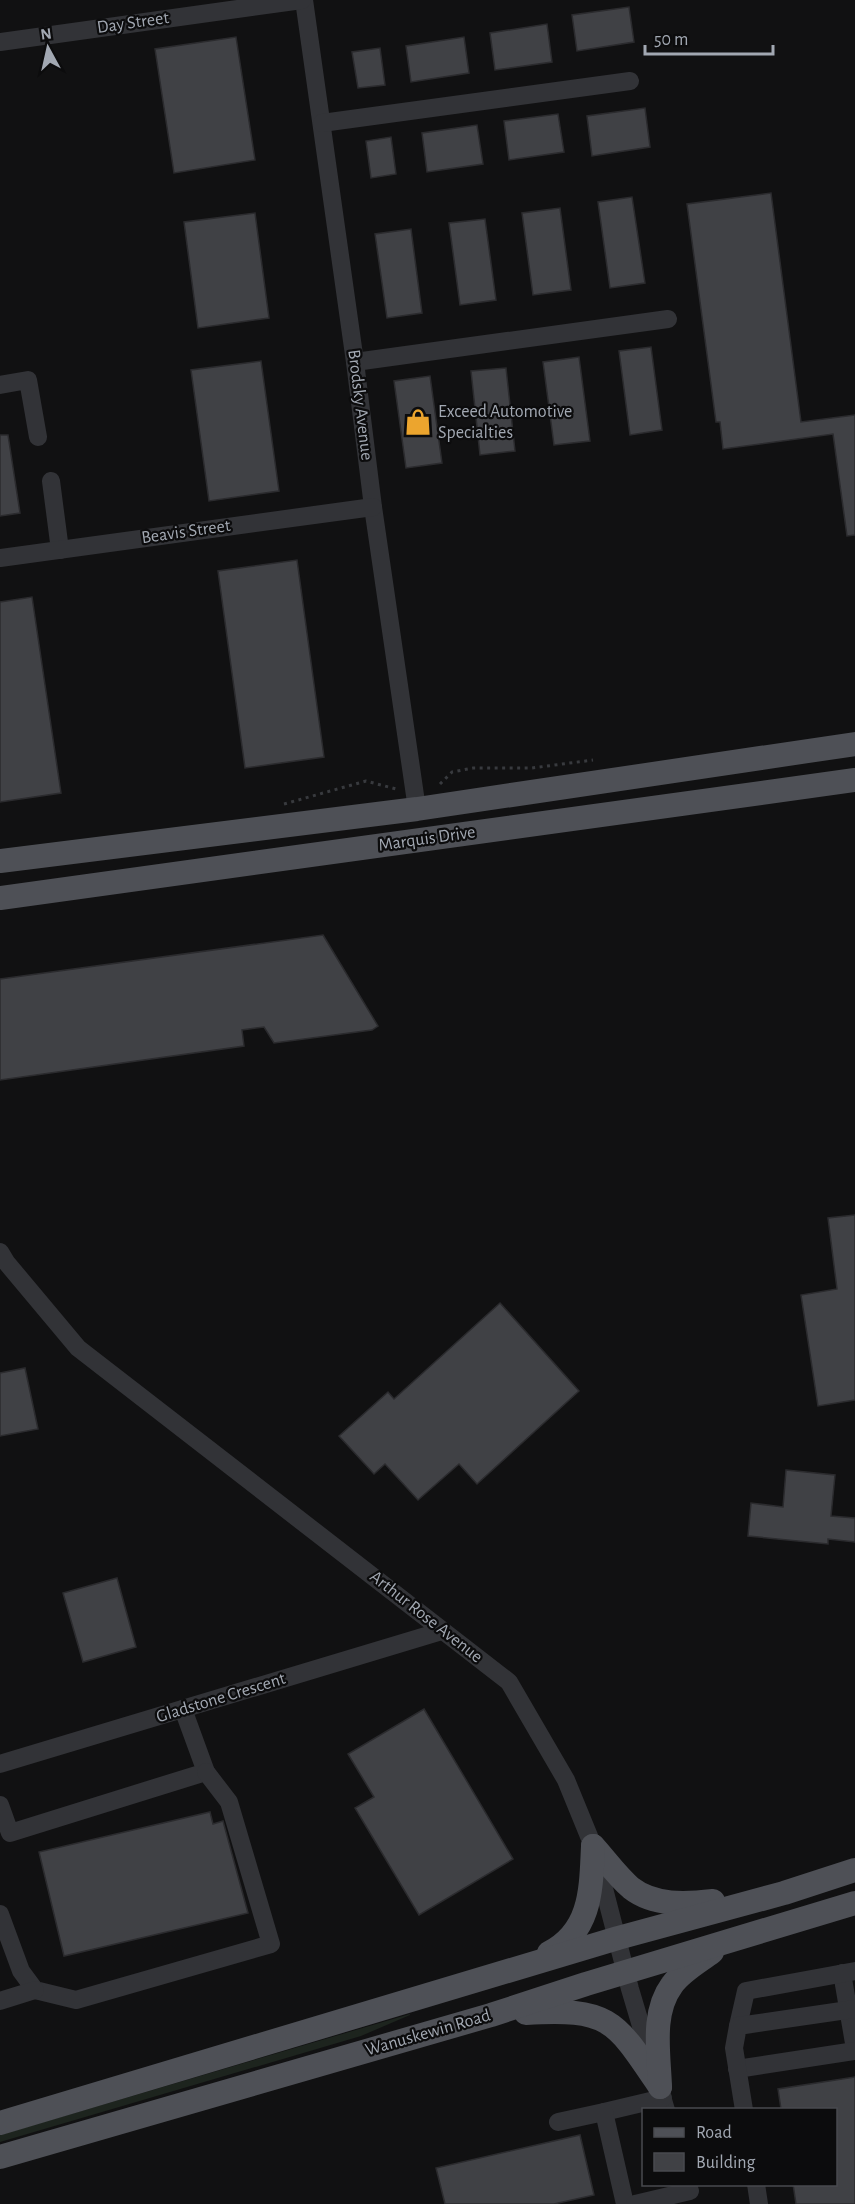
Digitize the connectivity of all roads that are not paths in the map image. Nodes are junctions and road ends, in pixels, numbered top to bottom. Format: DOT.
graph roads {
  1 [pos="303,0"];
  2 [pos="0,42"];
  3 [pos="630,81"];
  4 [pos="321,123"];
  5 [pos="668,319"];
  6 [pos="355,362"];
  7 [pos="0,385"];
  8 [pos="38,438"];
  9 [pos="51,481"];
  10 [pos="373,507"];
  11 [pos="60,550"];
  12 [pos="0,558"];
  13 [pos="855,744"];
  14 [pos="855,780"];
  15 [pos="417,809"];
  16 [pos="0,861"];
  17 [pos="0,898"];
  18 [pos="0,1252"];
  19 [pos="442,1631"];
  20 [pos="183,1709"];
  21 [pos="0,1764"];
  22 [pos="206,1772"];
  23 [pos="0,1805"];
  24 [pos="593,1846"];
  25 [pos="855,1870"];
  26 [pos="784,1893"];
  27 [pos="855,1903"];
  28 [pos="0,1914"];
  29 [pos="618,1938"];
  30 [pos="726,1942"];
  31 [pos="514,1970"];
  32 [pos="848,1972"];
  33 [pos="626,1973"];
  34 [pos="35,1990"];
  35 [pos="0,2001"];
  36 [pos="852,2009"];
  37 [pos="491,2015"];
  38 [pos="738,2026"];
  39 [pos="855,2050"];
  40 [pos="737,2069"];
  41 [pos="663,2098"];
  42 [pos="744,2108"];
  43 [pos="604,2112"];
  44 [pos="0,2122"];
  45 [pos="558,2122"];
  46 [pos="0,2157"];
  47 [pos="756,2186"];
  48 [pos="690,2193"];
  49 [pos="625,2204"];
  50 [pos="635,2204"];
  51 [pos="759,2204"];
  1 -- 2 [label="street, Day Street"];
  1 -- 4 [label="street, Brodsky Avenue"];
  3 -- 4 [label="street"];
  4 -- 6 [label="street, Brodsky Avenue"];
  5 -- 6 [label="street"];
  6 -- 10 [label="street, Brodsky Avenue"];
  7 -- 8 [label="street"];
  9 -- 11 [label="street"];
  10 -- 11 [label="street, Beavis Street"];
  10 -- 15 [label="street, Brodsky Avenue"];
  11 -- 12 [label="street, Beavis Street"];
  13 -- 15 [label="main road, Marquis Drive"];
  14 -- 17 [label="main road, Marquis Drive"];
  15 -- 16 [label="main road, Marquis Drive"];
  18 -- 19 [label="street, Arthur Rose Avenue"];
  19 -- 20 [label="street, Gladstone Crescent"];
  19 -- 24 [label="street, Arthur Rose Avenue"];
  20 -- 21 [label="street, Gladstone Crescent"];
  20 -- 22 [label="street"];
  22 -- 23 [label="street"];
  22 -- 34 [label="street"];
  24 -- 26 [label="main road"];
  24 -- 29 [label="street, Arthur Rose Avenue"];
  24 -- 31 [label="main road"];
  25 -- 26 [label="main road, Wanuskewin Road"];
  26 -- 29 [label="main road, Wanuskewin Road"];
  27 -- 30 [label="main road, Wanuskewin Road"];
  28 -- 34 [label="street"];
  29 -- 31 [label="main road, Wanuskewin Road"];
  29 -- 33 [label="street, Arthur Rose Avenue"];
  30 -- 33 [label="main road, Wanuskewin Road"];
  30 -- 41 [label="main road"];
  31 -- 44 [label="main road, Wanuskewin Road"];
  32 -- 36 [label="street"];
  32 -- 38 [label="street"];
  33 -- 37 [label="main road, Wanuskewin Road"];
  33 -- 41 [label="street, Arthur Rose Avenue"];
  34 -- 35 [label="street"];
  36 -- 38 [label="street"];
  36 -- 39 [label="street"];
  37 -- 41 [label="main road"];
  37 -- 46 [label="main road, Wanuskewin Road"];
  38 -- 40 [label="street"];
  39 -- 40 [label="street"];
  40 -- 42 [label="street"];
  41 -- 43 [label="street"];
  43 -- 45 [label="street"];
  43 -- 49 [label="street"];
  47 -- 51 [label="street"];
  48 -- 50 [label="street"];
}
